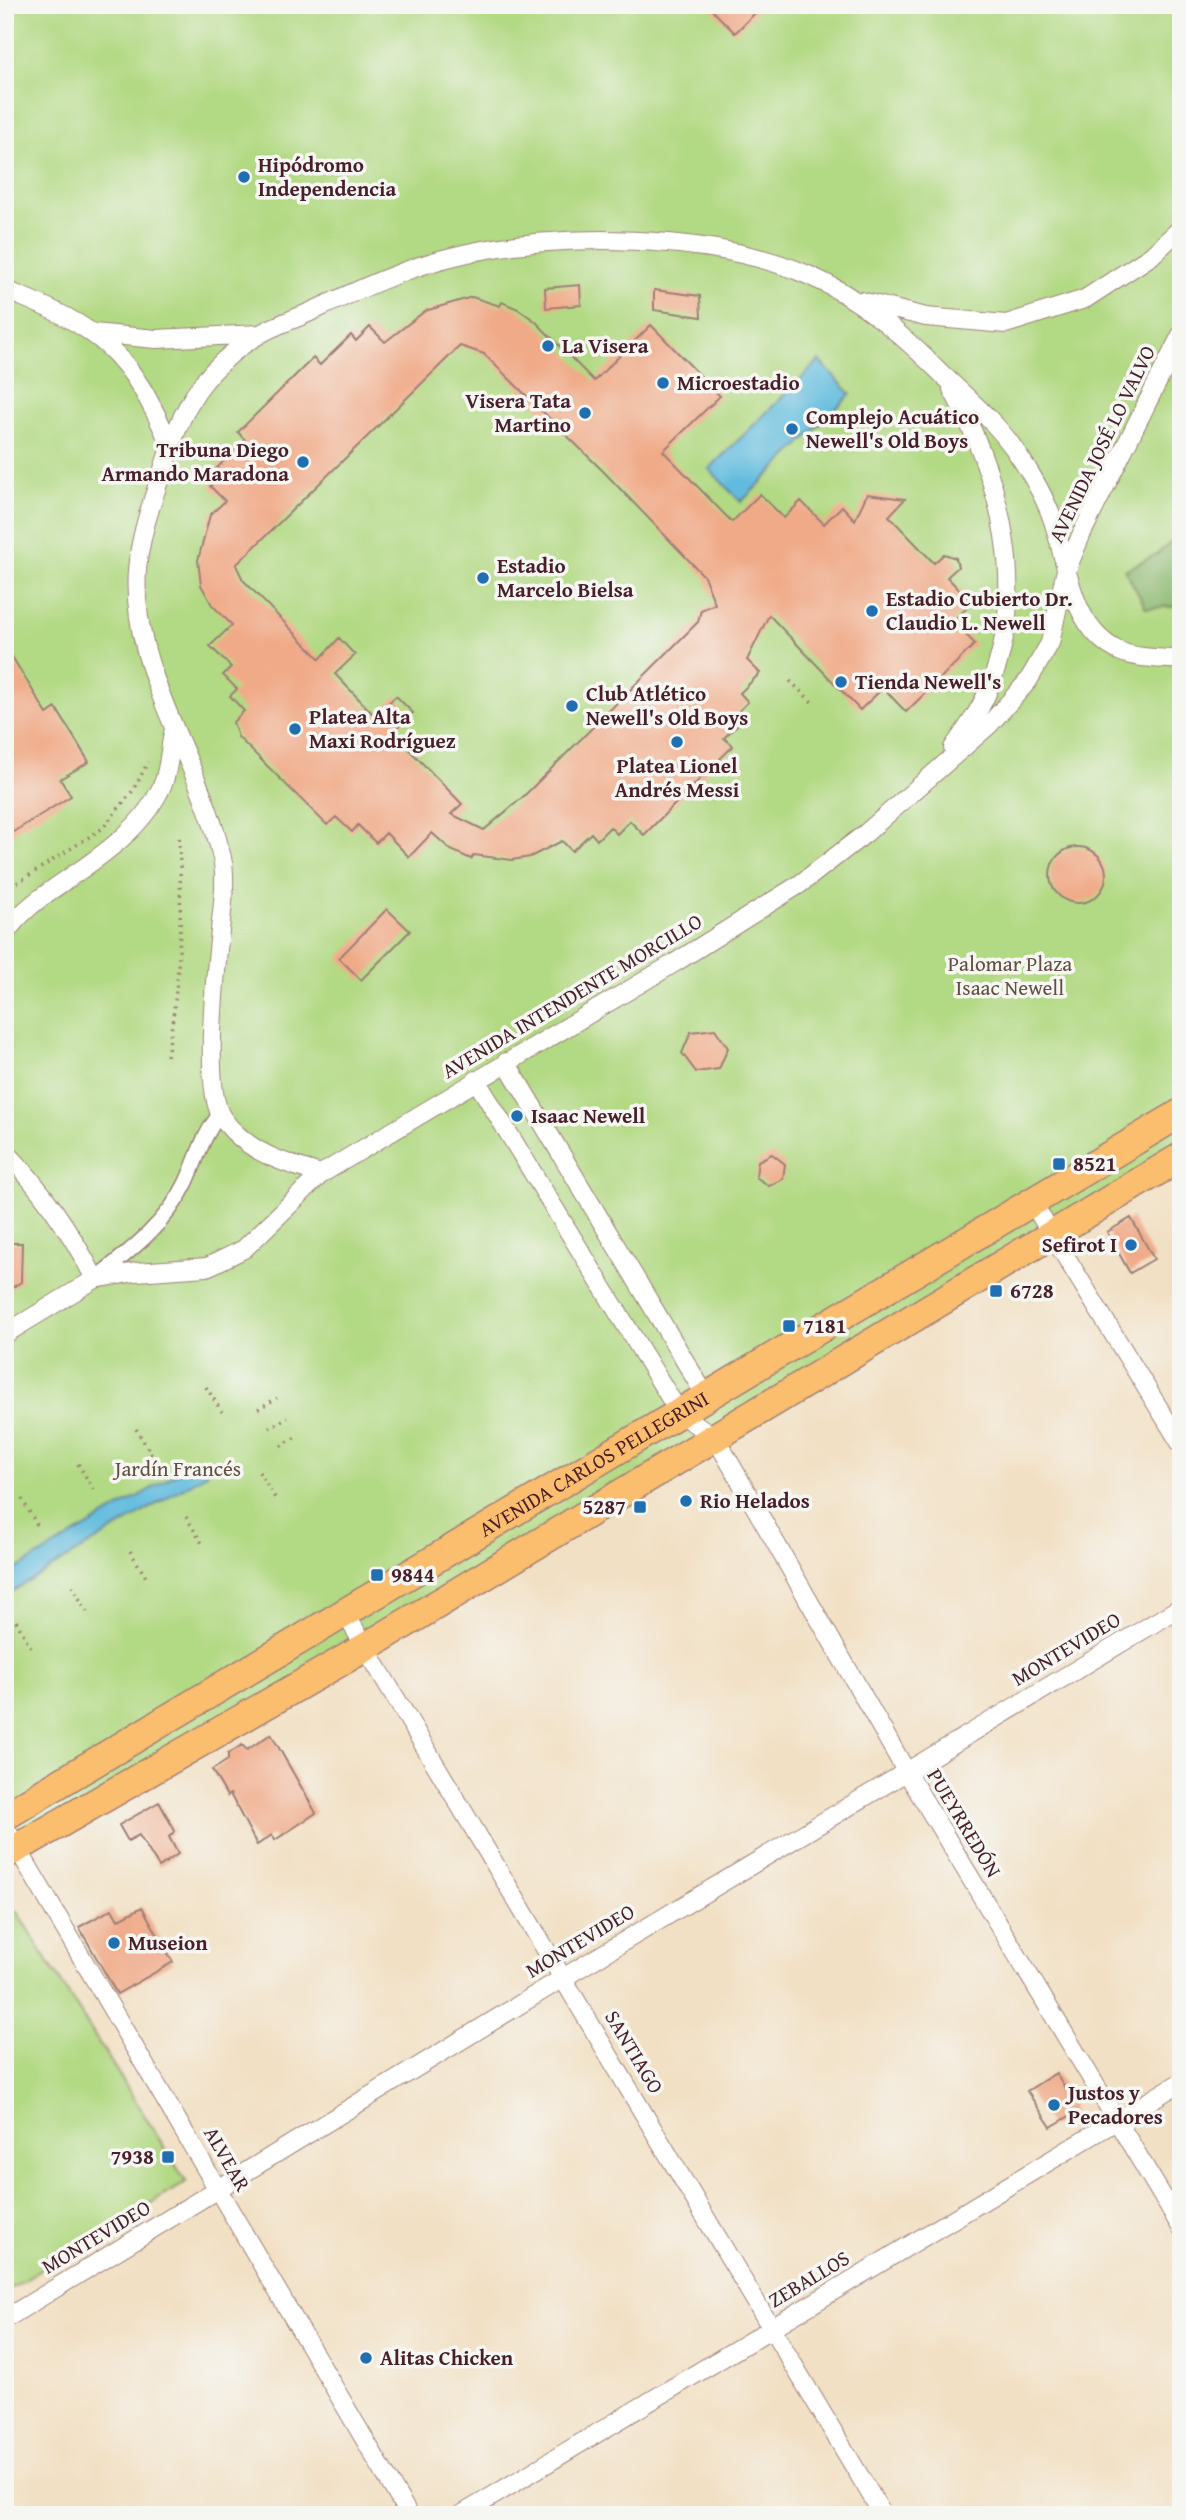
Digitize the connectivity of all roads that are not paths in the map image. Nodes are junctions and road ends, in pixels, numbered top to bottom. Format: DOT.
graph roads {
  1 [pos="1181,228"];
  2 [pos="5,290"];
  3 [pos="854,299"];
  4 [pos="93,333"];
  5 [pos="260,334"];
  6 [pos="1181,335"];
  7 [pos="945,377"];
  8 [pos="171,447"];
  9 [pos="1065,574"];
  10 [pos="1181,660"];
  11 [pos="173,733"];
  12 [pos="933,776"];
  13 [pos="5,934"];
  14 [pos="506,1062"];
  15 [pos="476,1080"];
  16 [pos="1181,1113"];
  17 [pos="219,1115"];
  18 [pos="5,1151"];
  19 [pos="1181,1157"];
  20 [pos="321,1174"];
  21 [pos="1032,1202"];
  22 [pos="1053,1235"];
  23 [pos="95,1279"];
  24 [pos="5,1334"];
  25 [pos="708,1398"];
  26 [pos="680,1414"];
  27 [pos="716,1437"];
  28 [pos="1181,1444"];
  29 [pos="1181,1607"];
  30 [pos="345,1613"];
  31 [pos="366,1647"];
  32 [pos="906,1771"];
  33 [pos="5,1816"];
  34 [pos="9,1843"];
  35 [pos="563,1978"];
  36 [pos="1181,2082"];
  37 [pos="1116,2120"];
  38 [pos="218,2189"];
  39 [pos="1181,2227"];
  40 [pos="5,2319"];
  41 [pos="772,2328"];
  42 [pos="409,2515"];
  43 [pos="461,2515"];
  44 [pos="883,2515"];
  1 -- 3 [label="street"];
  2 -- 4 [label="street"];
  3 -- 5 [label="street"];
  3 -- 7 [label="street"];
  4 -- 5 [label="street"];
  4 -- 8 [label="street"];
  5 -- 8 [label="street"];
  6 -- 9 [label="street, AVENIDA JOSÉ LO VALVO"];
  7 -- 9 [label="street"];
  7 -- 12 [label="street"];
  8 -- 11 [label="street"];
  9 -- 10 [label="street"];
  9 -- 12 [label="street, AVENIDA INTENDENTE MORCILLO"];
  11 -- 13 [label="street"];
  11 -- 17 [label="street"];
  12 -- 14 [label="street, AVENIDA INTENDENTE MORCILLO"];
  14 -- 15 [label="street, AVENIDA INTENDENTE MORCILLO"];
  14 -- 25 [label="street"];
  15 -- 20 [label="street, AVENIDA INTENDENTE MORCILLO"];
  15 -- 26 [label="street"];
  16 -- 21 [label="main road, AVENIDA CARLOS PELLEGRINI"];
  17 -- 20 [label="street"];
  17 -- 23 [label="street"];
  18 -- 23 [label="street"];
  19 -- 22 [label="main road, AVENIDA CARLOS PELLEGRINI"];
  20 -- 23 [label="street, AVENIDA INTENDENTE MORCILLO"];
  21 -- 22 [label="street"];
  21 -- 25 [label="main road, AVENIDA CARLOS PELLEGRINI"];
  22 -- 27 [label="main road, AVENIDA CARLOS PELLEGRINI"];
  22 -- 28 [label="street"];
  23 -- 24 [label="street, AVENIDA INTENDENTE MORCILLO"];
  25 -- 26 [label="main road, AVENIDA CARLOS PELLEGRINI"];
  26 -- 27 [label="street"];
  26 -- 30 [label="main road, AVENIDA CARLOS PELLEGRINI"];
  27 -- 31 [label="main road, AVENIDA CARLOS PELLEGRINI"];
  27 -- 32 [label="street, PUEYRREDÓN"];
  29 -- 32 [label="street, MONTEVIDEO"];
  30 -- 31 [label="street, SANTIAGO"];
  30 -- 33 [label="main road, AVENIDA CARLOS PELLEGRINI"];
  31 -- 34 [label="main road, AVENIDA CARLOS PELLEGRINI"];
  31 -- 35 [label="street, SANTIAGO"];
  32 -- 35 [label="street, MONTEVIDEO"];
  32 -- 37 [label="street, PUEYRREDÓN"];
  34 -- 38 [label="street, ALVEAR"];
  35 -- 38 [label="street, MONTEVIDEO"];
  35 -- 41 [label="street, SANTIAGO"];
  36 -- 37 [label="street, ZEBALLOS"];
  37 -- 39 [label="street, PUEYRREDÓN"];
  37 -- 41 [label="street, ZEBALLOS"];
  38 -- 40 [label="street, MONTEVIDEO"];
  38 -- 42 [label="street, ALVEAR"];
  41 -- 43 [label="street, ZEBALLOS"];
  41 -- 44 [label="street, SANTIAGO"];
}
